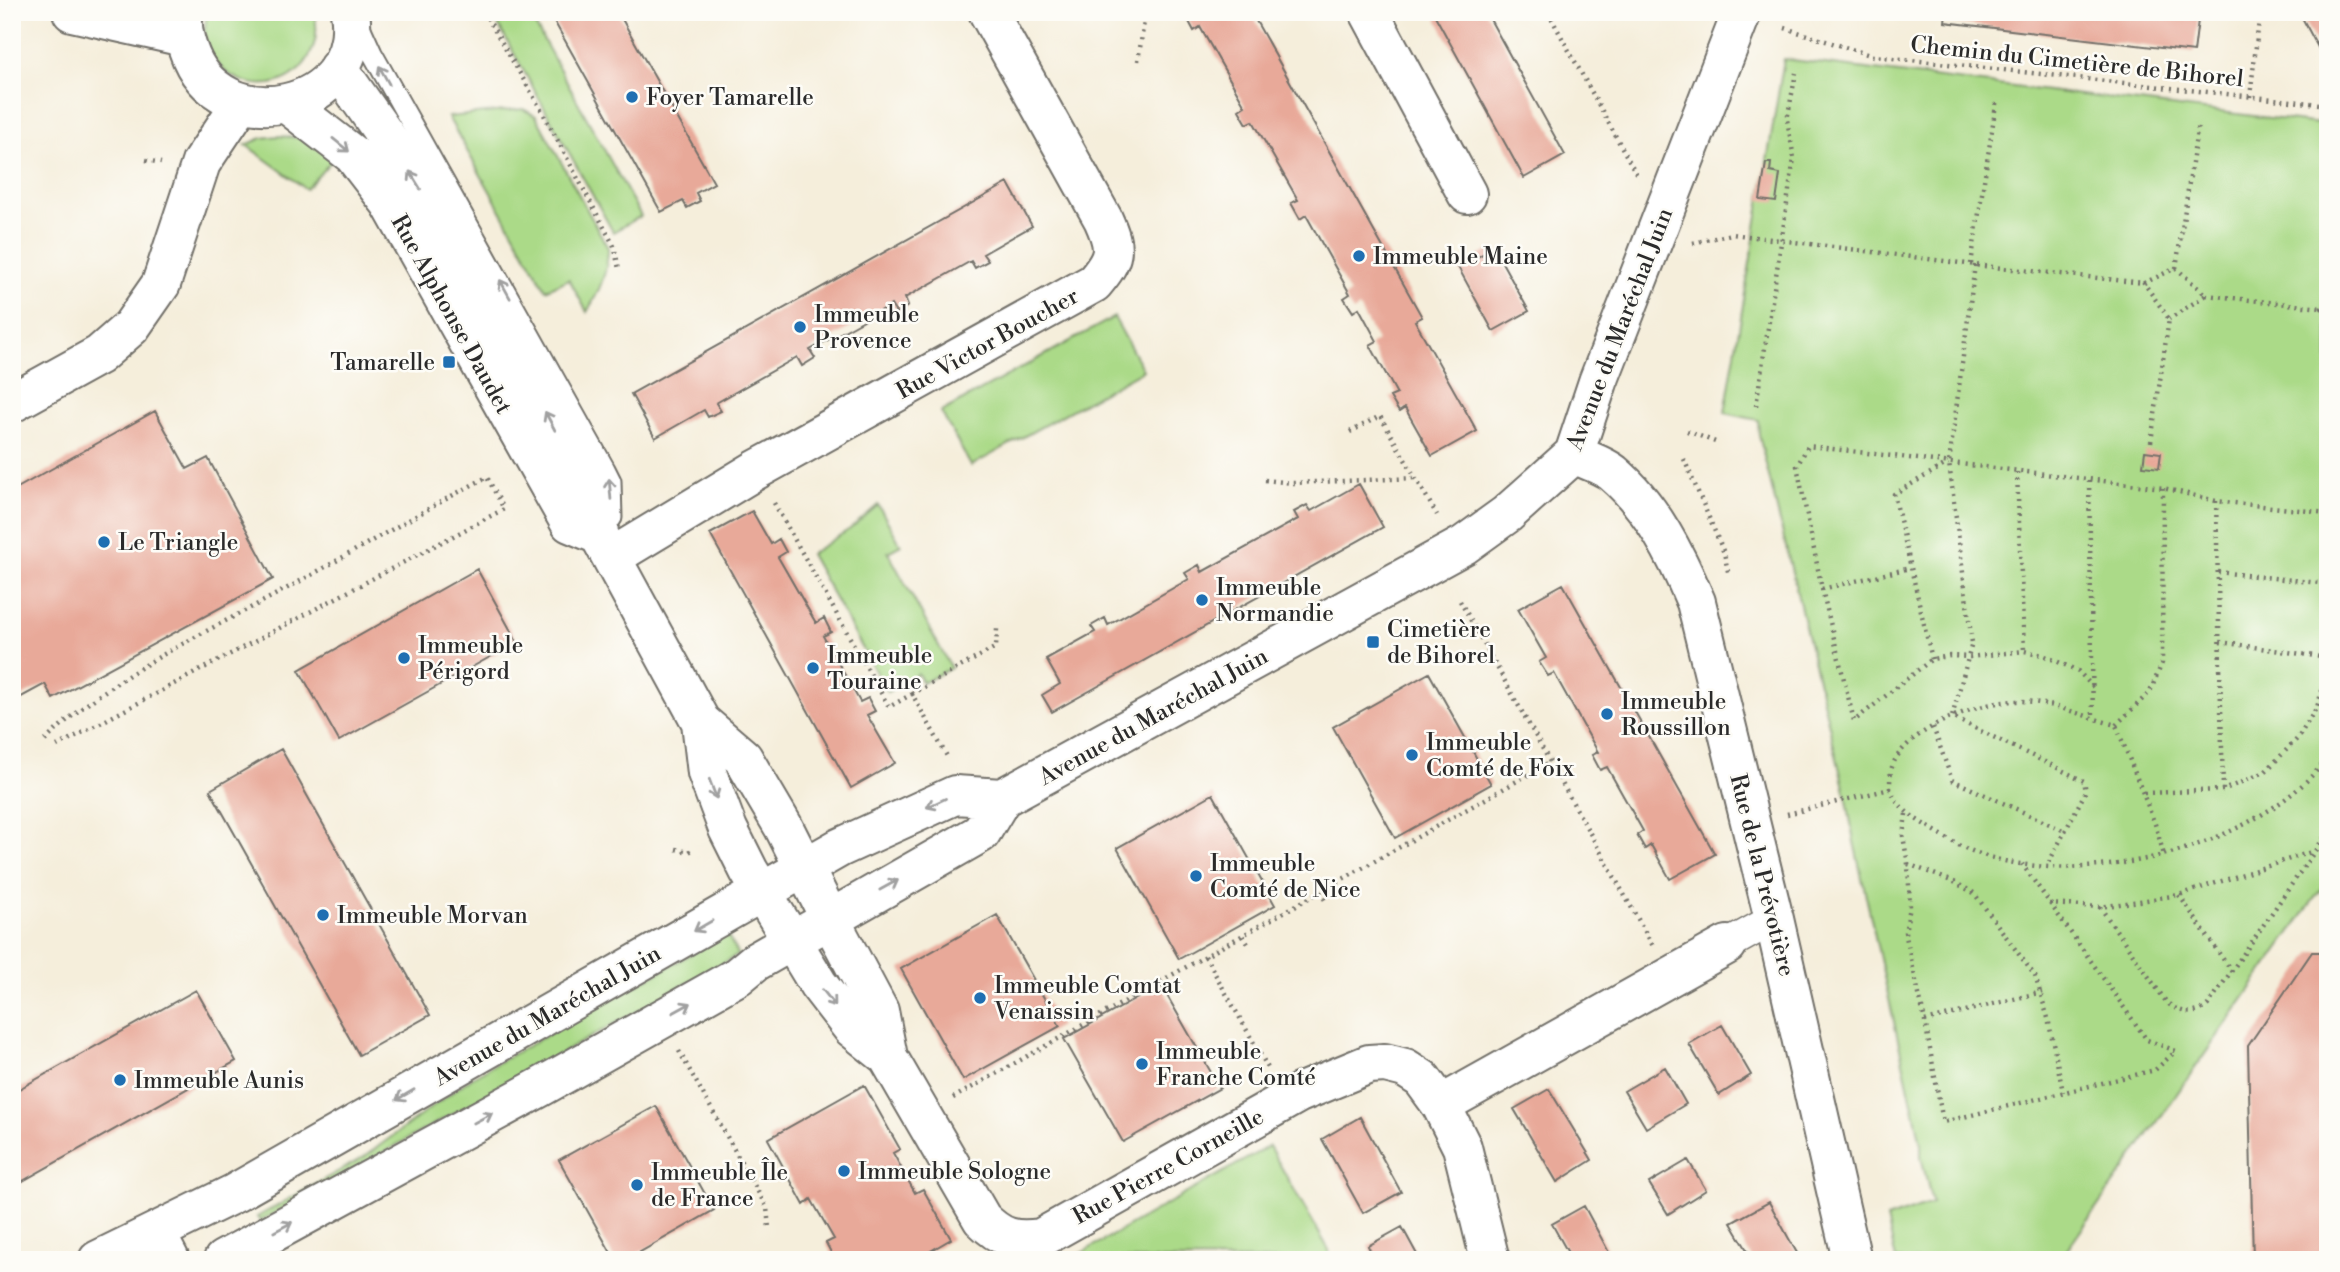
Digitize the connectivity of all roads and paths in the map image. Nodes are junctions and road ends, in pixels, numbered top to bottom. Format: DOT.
graph roads {
  1 [pos="72,12"];
  2 [pos="352,12"];
  3 [pos="484,12"];
  4 [pos="988,12"];
  5 [pos="1139,12"];
  6 [pos="1369,12"];
  7 [pos="1548,12"];
  8 [pos="2260,12"];
  9 [pos="1741,13"];
  10 [pos="184,25"];
  11 [pos="1785,28"];
  12 [pos="1138,61"];
  13 [pos="338,68"];
  14 [pos="1796,73"];
  15 [pos="2250,97"];
  16 [pos="1997,98"];
  17 [pos="241,103"];
  18 [pos="287,104"];
  19 [pos="2328,105"];
  20 [pos="2198,124"];
  21 [pos="1615,136"];
  22 [pos="1467,194"];
  23 [pos="1780,242"];
  24 [pos="1691,243"];
  25 [pos="1973,264"];
  26 [pos="2176,268"];
  27 [pos="619,269"];
  28 [pos="2144,283"];
  29 [pos="2206,295"];
  30 [pos="2328,304"];
  31 [pos="2322,308"];
  32 [pos="2328,314"];
  33 [pos="2169,319"];
  34 [pos="12,403"];
  35 [pos="1756,406"];
  36 [pos="1687,431"];
  37 [pos="1350,432"];
  38 [pos="2151,442"];
  39 [pos="1718,443"];
  40 [pos="1574,454"];
  41 [pos="1949,463"];
  42 [pos="756,470"];
  43 [pos="2017,472"];
  44 [pos="1416,478"];
  45 [pos="1265,480"];
  46 [pos="2089,481"];
  47 [pos="2163,488"];
  48 [pos="2216,501"];
  49 [pos="2328,513"];
  50 [pos="1437,515"];
  51 [pos="606,546"];
  52 [pos="1910,568"];
  53 [pos="2218,572"];
  54 [pos="2328,584"];
  55 [pos="1822,589"];
  56 [pos="1460,601"];
  57 [pos="997,629"];
  58 [pos="2220,642"];
  59 [pos="2024,651"];
  60 [pos="1970,657"];
  61 [pos="2328,658"];
  62 [pos="1932,659"];
  63 [pos="2328,673"];
  64 [pos="2093,687"];
  65 [pos="912,694"];
  66 [pos="1952,717"];
  67 [pos="2093,719"];
  68 [pos="701,722"];
  69 [pos="2116,725"];
  70 [pos="1933,727"];
  71 [pos="45,741"];
  72 [pos="57,746"];
  73 [pos="2328,757"];
  74 [pos="951,762"];
  75 [pos="1550,762"];
  76 [pos="1890,789"];
  77 [pos="2223,790"];
  78 [pos="2144,793"];
  79 [pos="1002,798"];
  80 [pos="1906,814"];
  81 [pos="1750,823"];
  82 [pos="2065,831"];
  83 [pos="2328,832"];
  84 [pos="2315,850"];
  85 [pos="2164,855"];
  86 [pos="1908,864"];
  87 [pos="2022,864"];
  88 [pos="2047,866"];
  89 [pos="804,868"];
  90 [pos="762,892"];
  91 [pos="1320,892"];
  92 [pos="2179,895"];
  93 [pos="1325,900"];
  94 [pos="2049,904"];
  95 [pos="2100,907"];
  96 [pos="830,919"];
  97 [pos="1774,919"];
  98 [pos="1243,936"];
  99 [pos="792,941"];
  100 [pos="1248,944"];
  101 [pos="1727,945"];
  102 [pos="1205,956"];
  103 [pos="2232,972"];
  104 [pos="1671,976"];
  105 [pos="2042,992"];
  106 [pos="1925,1021"];
  107 [pos="678,1049"];
  108 [pos="888,1057"];
  109 [pos="2063,1092"];
  110 [pos="1286,1101"];
  111 [pos="1441,1105"];
  112 [pos="921,1116"];
  113 [pos="769,1228"];
  114 [pos="163,1246"];
  115 [pos="98,1260"];
  116 [pos="223,1260"];
  117 [pos="1490,1260"];
  118 [pos="1852,1260"];
  1 -- 10 [label="street"];
  2 -- 13 [label="street"];
  51 -- 2 [label="lane, one-way"];
  3 -- 27 [label="path"];
  4 -- 42 [label="street, Rue Victor Boucher"];
  5 -- 12 [label="path"];
  6 -- 22 [label="street"];
  7 -- 21 [label="path"];
  8 -- 15 [label="path"];
  9 -- 40 [label="street, Avenue du Maréchal Juin"];
  10 -- 17 [label="street"];
  11 -- 15 [label="path, Chemin du Cimetière de Bihorel"];
  13 -- 18 [label="street"];
  51 -- 13 [label="street, Rue Alphonse Daudet, one-way"];
  14 -- 23 [label="path"];
  15 -- 19 [label="path, Chemin du Cimetière de Bihorel"];
  16 -- 25 [label="path"];
  17 -- 18 [label="street"];
  17 -- 34 [label="street"];
  18 -- 51 [label="street, Rue Alphonse Daudet, one-way"];
  20 -- 26 [label="path"];
  23 -- 24 [label="path"];
  23 -- 25 [label="path"];
  23 -- 35 [label="path"];
  25 -- 28 [label="path"];
  25 -- 41 [label="path"];
  26 -- 28 [label="path"];
  26 -- 29 [label="path"];
  28 -- 33 [label="path"];
  29 -- 31 [label="path"];
  29 -- 33 [label="path"];
  30 -- 31 [label="path"];
  31 -- 32 [label="path"];
  33 -- 38 [label="path"];
  36 -- 39 [label="path"];
  37 -- 44 [label="path"];
  40 -- 79 [label="street, Avenue du Maréchal Juin"];
  40 -- 81 [label="street, Rue de la Prévotière"];
  41 -- 43 [label="path"];
  41 -- 52 [label="path"];
  41 -- 55 [label="path"];
  41 -- 60 [label="path"];
  42 -- 51 [label="street, Rue Victor Boucher"];
  42 -- 65 [label="path"];
  43 -- 46 [label="path"];
  43 -- 59 [label="path"];
  44 -- 45 [label="path"];
  44 -- 50 [label="path"];
  46 -- 47 [label="path"];
  46 -- 64 [label="path"];
  47 -- 48 [label="path"];
  47 -- 69 [label="path"];
  48 -- 49 [label="path"];
  48 -- 53 [label="path"];
  51 -- 68 [label="street, Rue Alphonse Daudet"];
  52 -- 55 [label="path"];
  52 -- 62 [label="path"];
  53 -- 54 [label="path"];
  53 -- 58 [label="path"];
  55 -- 62 [label="path"];
  56 -- 75 [label="path"];
  57 -- 65 [label="path"];
  58 -- 61 [label="path"];
  58 -- 77 [label="path"];
  59 -- 60 [label="path"];
  59 -- 64 [label="path"];
  60 -- 62 [label="path"];
  60 -- 66 [label="path"];
  63 -- 77 [label="path"];
  64 -- 67 [label="path"];
  65 -- 74 [label="path"];
  66 -- 67 [label="path"];
  66 -- 70 [label="path"];
  66 -- 82 [label="path"];
  67 -- 69 [label="path"];
  68 -- 89 [label="street, Rue Alphonse Daudet"];
  68 -- 90 [label="street, Rue Alphonse Daudet, one-way"];
  69 -- 78 [label="path"];
  70 -- 76 [label="path"];
  70 -- 82 [label="path"];
  71 -- 72 [label="path"];
  73 -- 85 [label="path"];
  75 -- 91 [label="path"];
  75 -- 104 [label="path"];
  76 -- 80 [label="path"];
  76 -- 81 [label="path"];
  77 -- 78 [label="path"];
  78 -- 85 [label="path"];
  79 -- 89 [label="street, Avenue du Maréchal Juin, one-way"];
  96 -- 79 [label="street, one-way"];
  80 -- 86 [label="path"];
  80 -- 87 [label="path"];
  81 -- 97 [label="street, Rue de la Prévotière"];
  82 -- 88 [label="path"];
  83 -- 84 [label="path"];
  84 -- 92 [label="path"];
  84 -- 103 [label="path"];
  85 -- 88 [label="path"];
  86 -- 105 [label="path"];
  86 -- 106 [label="path"];
  87 -- 88 [label="path"];
  87 -- 94 [label="path"];
  89 -- 90 [label="street, Avenue du Maréchal Juin"];
  89 -- 96 [label="street, Rue Alphonse Daudet"];
  90 -- 99 [label="street, Rue Alphonse Daudet"];
  90 -- 114 [label="street, Avenue du Maréchal Juin, one-way"];
  91 -- 93 [label="path"];
  91 -- 98 [label="path"];
  92 -- 95 [label="path"];
  92 -- 103 [label="path"];
  94 -- 95 [label="path"];
  94 -- 109 [label="path"];
  95 -- 103 [label="path"];
  96 -- 99 [label="street"];
  96 -- 108 [label="street, Rue Pierre Corneille"];
  97 -- 101 [label="street"];
  97 -- 118 [label="street, Rue de la Prévotière"];
  98 -- 100 [label="path"];
  98 -- 102 [label="path"];
  99 -- 108 [label="street, Rue Pierre Corneille, one-way"];
  116 -- 99 [label="street, one-way"];
  101 -- 104 [label="street"];
  102 -- 110 [label="path"];
  102 -- 112 [label="path"];
  104 -- 111 [label="street"];
  105 -- 106 [label="path"];
  105 -- 109 [label="path"];
  106 -- 109 [label="path"];
  107 -- 113 [label="path"];
  108 -- 112 [label="street, Rue Pierre Corneille"];
  110 -- 111 [label="street, Rue Pierre Corneille"];
  110 -- 112 [label="street, Rue Pierre Corneille"];
  111 -- 117 [label="street, Rue Pierre Corneille"];
  114 -- 115 [label="street, Avenue du Maréchal Juin"];
}
